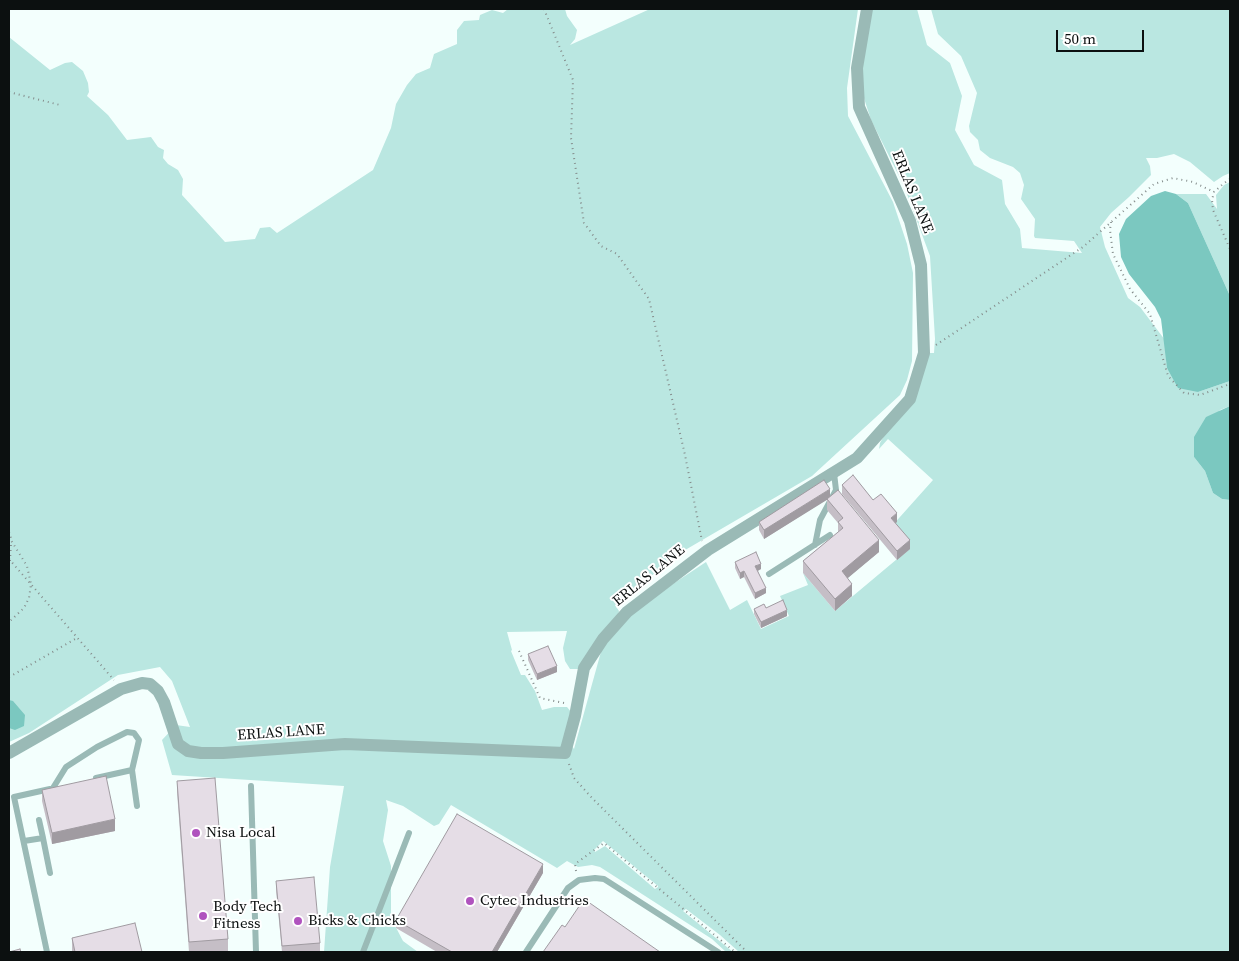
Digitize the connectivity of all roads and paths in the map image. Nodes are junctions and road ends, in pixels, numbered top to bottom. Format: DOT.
graph roads {
  1 [pos="544,9"];
  2 [pos="867,9"];
  3 [pos="9,92"];
  4 [pos="60,105"];
  5 [pos="1230,179"];
  6 [pos="1214,192"];
  7 [pos="1112,222"];
  8 [pos="1230,249"];
  9 [pos="924,353"];
  10 [pos="1230,384"];
  11 [pos="834,473"];
  12 [pos="9,532"];
  13 [pos="830,535"];
  14 [pos="9,537"];
  15 [pos="11,541"];
  16 [pos="815,545"];
  17 [pos="708,550"];
  18 [pos="10,560"];
  19 [pos="769,574"];
  20 [pos="31,584"];
  21 [pos="9,622"];
  22 [pos="77,638"];
  23 [pos="519,651"];
  24 [pos="9,677"];
  25 [pos="121,689"];
  26 [pos="576,710"];
  27 [pos="9,753"];
  28 [pos="565,753"];
  29 [pos="132,770"];
  30 [pos="90,780"];
  31 [pos="62,786"];
  32 [pos="251,786"];
  33 [pos="53,788"];
  34 [pos="11,797"];
  35 [pos="136,806"];
  36 [pos="39,820"];
  37 [pos="409,833"];
  38 [pos="43,838"];
  39 [pos="24,841"];
  40 [pos="50,873"];
  41 [pos="578,880"];
  42 [pos="47,952"];
  43 [pos="256,952"];
  44 [pos="363,952"];
  45 [pos="526,952"];
  46 [pos="718,952"];
  47 [pos="735,952"];
  48 [pos="748,952"];
  1 -- 17 [label="path"];
  2 -- 9 [label="street, ERLAS LANE"];
  3 -- 4 [label="path"];
  5 -- 6 [label="path"];
  6 -- 7 [label="path"];
  6 -- 8 [label="path"];
  7 -- 9 [label="path"];
  7 -- 10 [label="path"];
  9 -- 11 [label="street, ERLAS LANE"];
  11 -- 16 [label="lane"];
  11 -- 17 [label="street, ERLAS LANE"];
  12 -- 15 [label="path"];
  13 -- 16 [label="lane"];
  14 -- 15 [label="path"];
  15 -- 18 [label="path"];
  15 -- 20 [label="path"];
  16 -- 19 [label="lane"];
  17 -- 26 [label="street, ERLAS LANE"];
  18 -- 20 [label="path"];
  20 -- 21 [label="path"];
  20 -- 22 [label="path"];
  22 -- 24 [label="path"];
  22 -- 25 [label="path"];
  23 -- 26 [label="path"];
  25 -- 27 [label="street, ERLAS LANE"];
  25 -- 28 [label="street, ERLAS LANE"];
  26 -- 28 [label="street, ERLAS LANE"];
  28 -- 48 [label="path"];
  29 -- 30 [label="lane"];
  29 -- 33 [label="lane"];
  29 -- 35 [label="lane"];
  31 -- 33 [label="lane"];
  32 -- 43 [label="lane"];
  33 -- 34 [label="lane"];
  34 -- 39 [label="lane"];
  36 -- 38 [label="lane"];
  37 -- 44 [label="lane"];
  38 -- 39 [label="lane"];
  38 -- 40 [label="lane"];
  39 -- 42 [label="lane"];
  41 -- 45 [label="lane"];
  41 -- 46 [label="lane"];
  41 -- 47 [label="path"];
}
